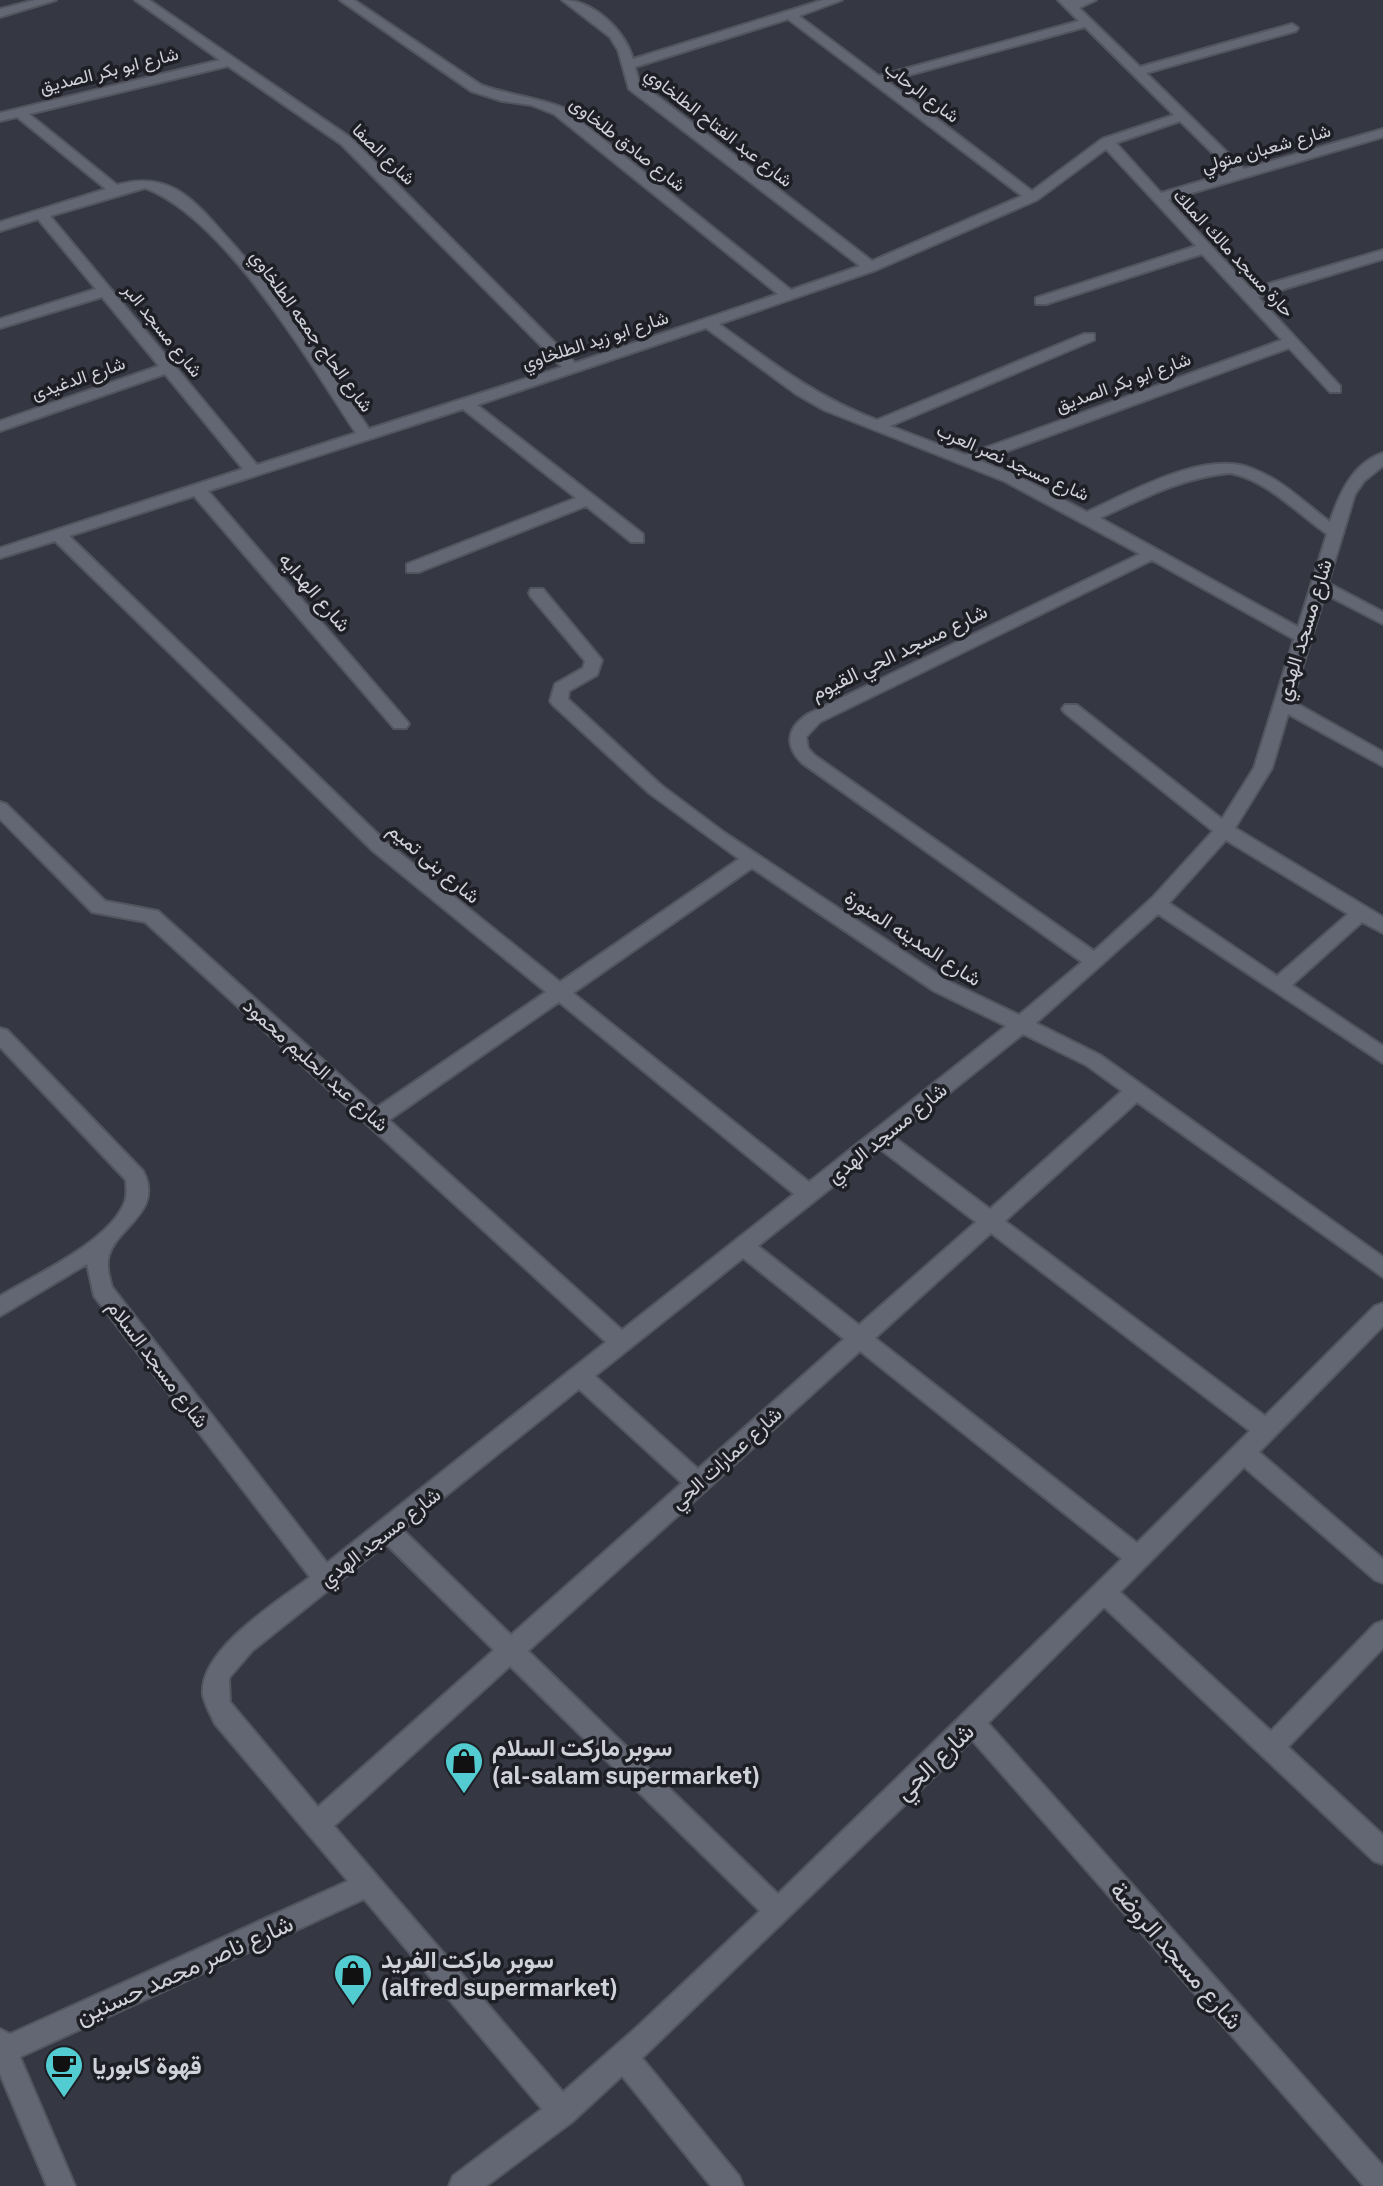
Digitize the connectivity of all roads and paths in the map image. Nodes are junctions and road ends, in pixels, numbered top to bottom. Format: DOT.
graph roads {
  1 [pos="50,0"];
  2 [pos="141,0"];
  3 [pos="346,0"];
  4 [pos="568,0"];
  5 [pos="836,0"];
  6 [pos="1090,0"];
  7 [pos="1067,3"];
  8 [pos="0,13"];
  9 [pos="790,15"];
  10 [pos="1087,23"];
  11 [pos="1292,28"];
  12 [pos="227,62"];
  13 [pos="628,65"];
  14 [pos="1135,72"];
  15 [pos="877,80"];
  16 [pos="19,112"];
  17 [pos="0,117"];
  18 [pos="1180,117"];
  19 [pos="1383,133"];
  20 [pos="1107,142"];
  21 [pos="1242,174"];
  22 [pos="116,191"];
  23 [pos="1032,197"];
  24 [pos="1158,198"];
  25 [pos="41,214"];
  26 [pos="0,227"];
  27 [pos="1205,248"];
  28 [pos="1383,254"];
  29 [pos="871,267"];
  30 [pos="105,291"];
  31 [pos="1248,295"];
  32 [pos="790,296"];
  33 [pos="1041,301"];
  34 [pos="709,323"];
  35 [pos="0,324"];
  36 [pos="1089,337"];
  37 [pos="1291,342"];
  38 [pos="169,368"];
  39 [pos="572,369"];
  40 [pos="1335,389"];
  41 [pos="465,403"];
  42 [pos="0,426"];
  43 [pos="876,426"];
  44 [pos="365,435"];
  45 [pos="1383,458"];
  46 [pos="968,460"];
  47 [pos="253,471"];
  48 [pos="197,489"];
  49 [pos="588,499"];
  50 [pos="1087,518"];
  51 [pos="1334,532"];
  52 [pos="58,534"];
  53 [pos="637,538"];
  54 [pos="0,553"];
  55 [pos="1152,554"];
  56 [pos="413,568"];
  57 [pos="1318,584"];
  58 [pos="537,593"];
  59 [pos="1383,619"];
  60 [pos="1303,637"];
  61 [pos="1282,703"];
  62 [pos="1071,709"];
  63 [pos="400,724"];
  64 [pos="1383,760"];
  65 [pos="0,808"];
  66 [pos="1226,831"];
  67 [pos="753,859"];
  68 [pos="1155,903"];
  69 [pos="1361,913"];
  70 [pos="1383,926"];
  71 [pos="1095,961"];
  72 [pos="1278,986"];
  73 [pos="558,993"];
  74 [pos="1022,1024"];
  75 [pos="0,1035"];
  76 [pos="1383,1056"];
  77 [pos="1136,1091"];
  78 [pos="375,1119"];
  79 [pos="880,1138"];
  80 [pos="810,1195"];
  81 [pos="990,1222"];
  82 [pos="104,1243"];
  83 [pos="744,1247"];
  84 [pos="1383,1268"];
  85 [pos="0,1307"];
  86 [pos="1383,1312"];
  87 [pos="859,1338"];
  88 [pos="623,1344"];
  89 [pos="581,1377"];
  90 [pos="1266,1430"];
  91 [pos="1243,1452"];
  92 [pos="698,1483"];
  93 [pos="388,1531"];
  94 [pos="1137,1557"];
  95 [pos="1383,1573"];
  96 [pos="326,1580"];
  97 [pos="1103,1591"];
  98 [pos="1383,1632"];
  99 [pos="511,1651"];
  100 [pos="973,1724"];
  101 [pos="1271,1748"];
  102 [pos="316,1825"];
  103 [pos="1383,1852"];
  104 [pos="367,1885"];
  105 [pos="778,1911"];
  106 [pos="1,2048"];
  107 [pos="624,2058"];
  108 [pos="562,2112"];
  109 [pos="61,2186"];
  110 [pos="463,2186"];
  111 [pos="729,2186"];
  112 [pos="1382,2186"];
  1 -- 8 [label="street"];
  2 -- 12 [label="street, شارع الصفا"];
  3 -- 32 [label="street, شارع صادق طلخاوى"];
  4 -- 13 [label="street, شارع عبد الفتاح الطلخاوي"];
  5 -- 9 [label="street"];
  6 -- 7 [label="street"];
  7 -- 10 [label="street"];
  9 -- 13 [label="street"];
  9 -- 15 [label="street, شارع الرحاب"];
  10 -- 14 [label="street"];
  10 -- 15 [label="street"];
  11 -- 14 [label="street"];
  12 -- 16 [label="street, شارع ابو بكر الصديق"];
  12 -- 39 [label="street, شارع الصفا"];
  13 -- 29 [label="street, شارع عبد الفتاح الطلخاوي"];
  14 -- 18 [label="street"];
  15 -- 23 [label="street, شارع الرحاب"];
  16 -- 17 [label="street, شارع ابو بكر الصديق"];
  16 -- 22 [label="street"];
  18 -- 20 [label="street, شارع ابو زيد الطلخاوي"];
  18 -- 21 [label="street"];
  19 -- 21 [label="street, شارع شعبان متولي"];
  20 -- 23 [label="street, شارع ابو زيد الطلخاوي"];
  20 -- 24 [label="street, حارة مسجد مالك الملك"];
  21 -- 24 [label="street, شارع شعبان متولي"];
  22 -- 25 [label="street"];
  22 -- 44 [label="street, شارع الحاج جمعه الطلخاوي"];
  23 -- 29 [label="street, شارع ابو زيد الطلخاوي"];
  24 -- 27 [label="street, حارة مسجد مالك الملك"];
  25 -- 26 [label="street"];
  25 -- 30 [label="street, شارع مسجد البر"];
  27 -- 31 [label="street, حارة مسجد مالك الملك"];
  27 -- 33 [label="street"];
  28 -- 31 [label="street"];
  29 -- 32 [label="street, شارع ابو زيد الطلخاوي"];
  30 -- 35 [label="street"];
  30 -- 38 [label="street, شارع مسجد البر"];
  31 -- 37 [label="street, حارة مسجد مالك الملك"];
  32 -- 34 [label="street, شارع ابو زيد الطلخاوي"];
  34 -- 39 [label="street, شارع ابو زيد الطلخاوي"];
  34 -- 43 [label="street, شارع مسجد نصر العرب"];
  36 -- 43 [label="street"];
  37 -- 40 [label="street, حارة مسجد مالك الملك"];
  37 -- 46 [label="street, شارع ابو بكر الصديق"];
  38 -- 42 [label="street, شارع الدغيدى"];
  38 -- 47 [label="street, شارع مسجد البر"];
  39 -- 41 [label="street, شارع ابو زيد الطلخاوي"];
  41 -- 44 [label="street, شارع ابو زيد الطلخاوي"];
  41 -- 49 [label="street"];
  43 -- 46 [label="street, شارع مسجد نصر العرب"];
  44 -- 47 [label="street, شارع ابو زيد الطلخاوي"];
  45 -- 51 [label="street, شارع مسجد الهدي"];
  46 -- 50 [label="street, شارع مسجد نصر العرب"];
  47 -- 48 [label="street, شارع ابو زيد الطلخاوي"];
  48 -- 52 [label="street, شارع ابو زيد الطلخاوي"];
  48 -- 63 [label="street, شارع الهدايه"];
  49 -- 53 [label="street"];
  49 -- 56 [label="street"];
  50 -- 51 [label="street"];
  50 -- 55 [label="street, شارع مسجد نصر العرب"];
  51 -- 57 [label="street, شارع مسجد الهدي"];
  52 -- 54 [label="street, شارع ابو زيد الطلخاوي"];
  52 -- 73 [label="street, شارع بنى تميم"];
  55 -- 60 [label="street, شارع مسجد نصر العرب"];
  55 -- 71 [label="street, شارع مسجد الحي القيوم"];
  57 -- 59 [label="street"];
  57 -- 60 [label="street, شارع مسجد الهدي"];
  58 -- 67 [label="street, شارع المدينه المنورة"];
  60 -- 61 [label="street, شارع مسجد الهدي"];
  61 -- 64 [label="street"];
  61 -- 66 [label="street, شارع مسجد الهدي"];
  62 -- 66 [label="street"];
  65 -- 78 [label="street, شارع عبد الحليم محمود"];
  66 -- 68 [label="street, شارع مسجد الهدي"];
  66 -- 69 [label="street"];
  67 -- 73 [label="street"];
  67 -- 74 [label="street, شارع المدينه المنورة"];
  68 -- 71 [label="street, شارع مسجد الهدي"];
  68 -- 72 [label="street"];
  69 -- 70 [label="street"];
  69 -- 72 [label="street"];
  71 -- 74 [label="street, شارع مسجد الهدي"];
  72 -- 76 [label="street"];
  73 -- 78 [label="street"];
  73 -- 80 [label="street, شارع بنى تميم"];
  74 -- 77 [label="street, شارع المدينه المنورة"];
  74 -- 79 [label="street, شارع مسجد الهدي"];
  75 -- 82 [label="street"];
  77 -- 81 [label="street, شارع عمارات الحي"];
  77 -- 84 [label="street, شارع المدينه المنورة"];
  78 -- 88 [label="street, شارع عبد الحليم محمود"];
  79 -- 80 [label="street, شارع مسجد الهدي"];
  79 -- 81 [label="street"];
  80 -- 83 [label="street, شارع مسجد الهدي"];
  81 -- 87 [label="street, شارع عمارات الحي"];
  81 -- 90 [label="street"];
  82 -- 85 [label="street"];
  82 -- 96 [label="street, شارع مسجد السلام"];
  83 -- 87 [label="street"];
  83 -- 88 [label="street, شارع مسجد الهدي"];
  86 -- 90 [label="street, شارع الحي"];
  87 -- 92 [label="street, شارع عمارات الحي"];
  87 -- 94 [label="street"];
  88 -- 89 [label="street, شارع مسجد الهدي"];
  89 -- 92 [label="street"];
  89 -- 93 [label="street, شارع مسجد الهدي"];
  90 -- 91 [label="street, شارع الحي"];
  91 -- 94 [label="street, شارع الحي"];
  91 -- 95 [label="street"];
  92 -- 99 [label="street, شارع عمارات الحي"];
  93 -- 96 [label="street, شارع مسجد الهدي"];
  93 -- 99 [label="street"];
  94 -- 97 [label="street, شارع الحي"];
  96 -- 102 [label="street, شارع مسجد الهدي"];
  97 -- 100 [label="street, شارع الحي"];
  97 -- 101 [label="street"];
  98 -- 101 [label="street"];
  99 -- 102 [label="street, شارع عمارات الحي"];
  99 -- 105 [label="street"];
  100 -- 105 [label="street, شارع الحي"];
  100 -- 112 [label="street, شارع مسجد الروضة"];
  101 -- 103 [label="street"];
  102 -- 104 [label="street"];
  104 -- 106 [label="street, شارع ناصر محمد حسنين"];
  104 -- 108 [label="street"];
  105 -- 107 [label="street, شارع الحي"];
  106 -- 109 [label="street"];
  107 -- 108 [label="street, شارع الحي"];
  107 -- 111 [label="street"];
  108 -- 110 [label="street, شارع الحي"];
}
